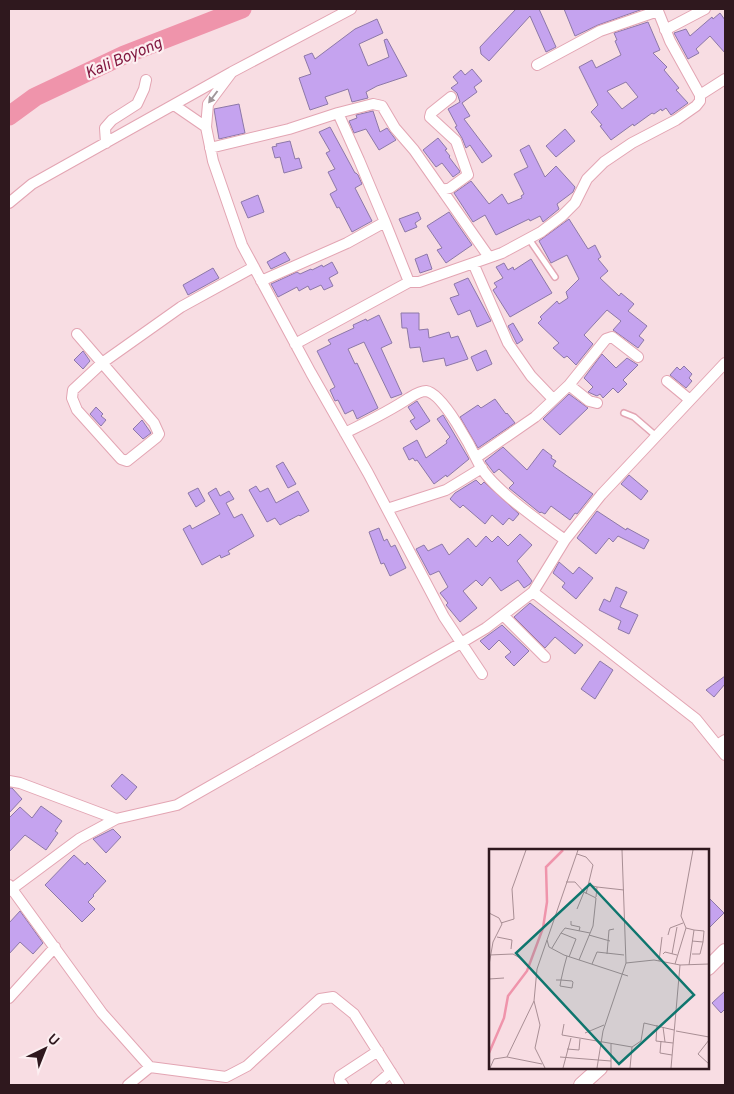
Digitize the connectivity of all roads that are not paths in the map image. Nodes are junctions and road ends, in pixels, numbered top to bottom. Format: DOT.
graph roads {
  1 [pos="350,9"];
  2 [pos="705,9"];
  3 [pos="658,10"];
  4 [pos="665,30"];
  5 [pos="537,65"];
  6 [pos="232,72"];
  7 [pos="725,79"];
  8 [pos="146,80"];
  9 [pos="700,96"];
  10 [pos="451,97"];
  11 [pos="174,105"];
  12 [pos="338,113"];
  13 [pos="206,127"];
  14 [pos="106,143"];
  15 [pos="210,148"];
  16 [pos="442,190"];
  17 [pos="9,203"];
  18 [pos="385,222"];
  19 [pos="528,239"];
  20 [pos="489,258"];
  21 [pos="472,263"];
  22 [pos="254,267"];
  23 [pos="556,277"];
  24 [pos="260,281"];
  25 [pos="409,282"];
  26 [pos="78,334"];
  27 [pos="295,344"];
  28 [pos="638,357"];
  29 [pos="102,363"];
  30 [pos="725,363"];
  31 [pos="667,381"];
  32 [pos="569,385"];
  33 [pos="553,400"];
  34 [pos="690,400"];
  35 [pos="597,403"];
  36 [pos="624,413"];
  37 [pos="345,433"];
  38 [pos="656,436"];
  39 [pos="477,457"];
  40 [pos="482,468"];
  41 [pos="387,509"];
  42 [pos="565,540"];
  43 [pos="533,592"];
  44 [pos="503,615"];
  45 [pos="461,644"];
  46 [pos="545,657"];
  47 [pos="482,674"];
  48 [pos="721,742"];
  49 [pos="725,756"];
  50 [pos="9,781"];
  51 [pos="116,818"];
  52 [pos="10,888"];
  53 [pos="55,947"];
  54 [pos="725,951"];
  55 [pos="709,967"];
  56 [pos="9,998"];
  57 [pos="378,1051"];
  58 [pos="150,1067"];
  59 [pos="599,1069"];
  60 [pos="391,1072"];
  61 [pos="128,1085"];
  62 [pos="342,1085"];
  63 [pos="376,1085"];
  64 [pos="399,1085"];
  65 [pos="581,1085"];
  1 -- 6 [label="street"];
  2 -- 4 [label="street"];
  3 -- 4 [label="street"];
  3 -- 5 [label="street"];
  4 -- 9 [label="street"];
  6 -- 11 [label="street"];
  6 -- 13 [label="street, one-way"];
  7 -- 9 [label="street"];
  8 -- 14 [label="street"];
  9 -- 19 [label="street"];
  10 -- 16 [label="street"];
  11 -- 13 [label="street"];
  11 -- 14 [label="street"];
  12 -- 15 [label="street"];
  12 -- 16 [label="street"];
  12 -- 18 [label="street"];
  13 -- 15 [label="street"];
  14 -- 17 [label="street"];
  15 -- 22 [label="street"];
  16 -- 20 [label="street"];
  18 -- 24 [label="street"];
  18 -- 25 [label="street"];
  19 -- 20 [label="street"];
  19 -- 23 [label="lane"];
  20 -- 21 [label="street"];
  21 -- 25 [label="street"];
  21 -- 33 [label="street"];
  22 -- 24 [label="street"];
  22 -- 29 [label="street"];
  24 -- 27 [label="street"];
  25 -- 27 [label="street"];
  26 -- 29 [label="street"];
  27 -- 37 [label="street"];
  28 -- 32 [label="street"];
  29 -- 29 [label="street"];
  30 -- 34 [label="street"];
  31 -- 34 [label="street"];
  32 -- 33 [label="street"];
  32 -- 35 [label="street"];
  33 -- 39 [label="street"];
  34 -- 38 [label="street"];
  36 -- 38 [label="lane"];
  37 -- 39 [label="street"];
  37 -- 41 [label="street"];
  38 -- 42 [label="street"];
  39 -- 40 [label="street"];
  40 -- 41 [label="street"];
  40 -- 42 [label="street"];
  41 -- 45 [label="street"];
  42 -- 43 [label="street"];
  43 -- 44 [label="street"];
  43 -- 48 [label="street"];
  44 -- 45 [label="street"];
  44 -- 46 [label="street"];
  45 -- 47 [label="street"];
  45 -- 51 [label="street"];
  48 -- 49 [label="street"];
  50 -- 51 [label="street"];
  51 -- 52 [label="street"];
  52 -- 53 [label="street"];
  53 -- 56 [label="street"];
  53 -- 58 [label="street"];
  54 -- 55 [label="main road"];
  57 -- 58 [label="street"];
  57 -- 60 [label="street"];
  57 -- 62 [label="street"];
  58 -- 61 [label="street"];
  59 -- 65 [label="main road"];
  60 -- 63 [label="street"];
  60 -- 64 [label="street"];
}
